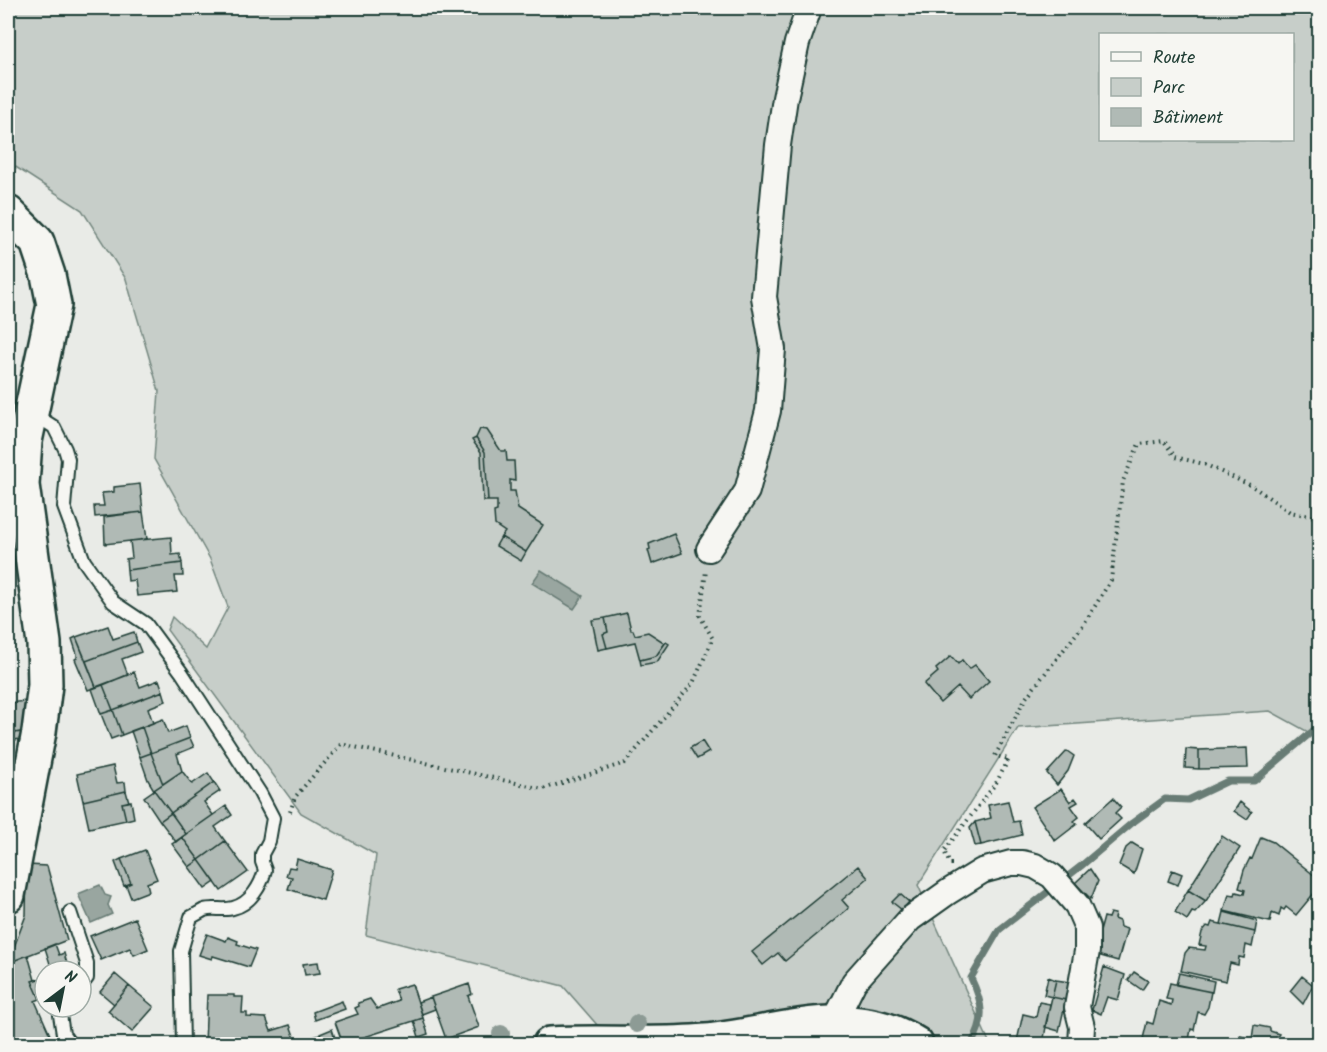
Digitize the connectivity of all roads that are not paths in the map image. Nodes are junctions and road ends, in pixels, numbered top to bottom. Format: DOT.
graph roads {
  1 [pos="809,8"];
  2 [pos="8,213"];
  3 [pos="31,412"];
  4 [pos="709,549"];
  5 [pos="8,895"];
  6 [pos="70,912"];
  7 [pos="86,959"];
  8 [pos="1077,1007"];
  9 [pos="61,1019"];
  10 [pos="838,1022"];
  11 [pos="70,1044"];
  12 [pos="183,1044"];
  13 [pos="550,1044"];
  14 [pos="916,1044"];
  15 [pos="1065,1044"];
  16 [pos="1081,1044"];
  1 -- 4 [label="street"];
  2 -- 3 [label="street"];
  3 -- 5 [label="street"];
  3 -- 12 [label="lane"];
  6 -- 7 [label="lane"];
  8 -- 10 [label="street"];
  8 -- 15 [label="street"];
  8 -- 16 [label="street"];
  9 -- 11 [label="lane"];
  10 -- 13 [label="street"];
  10 -- 14 [label="street"];
}
